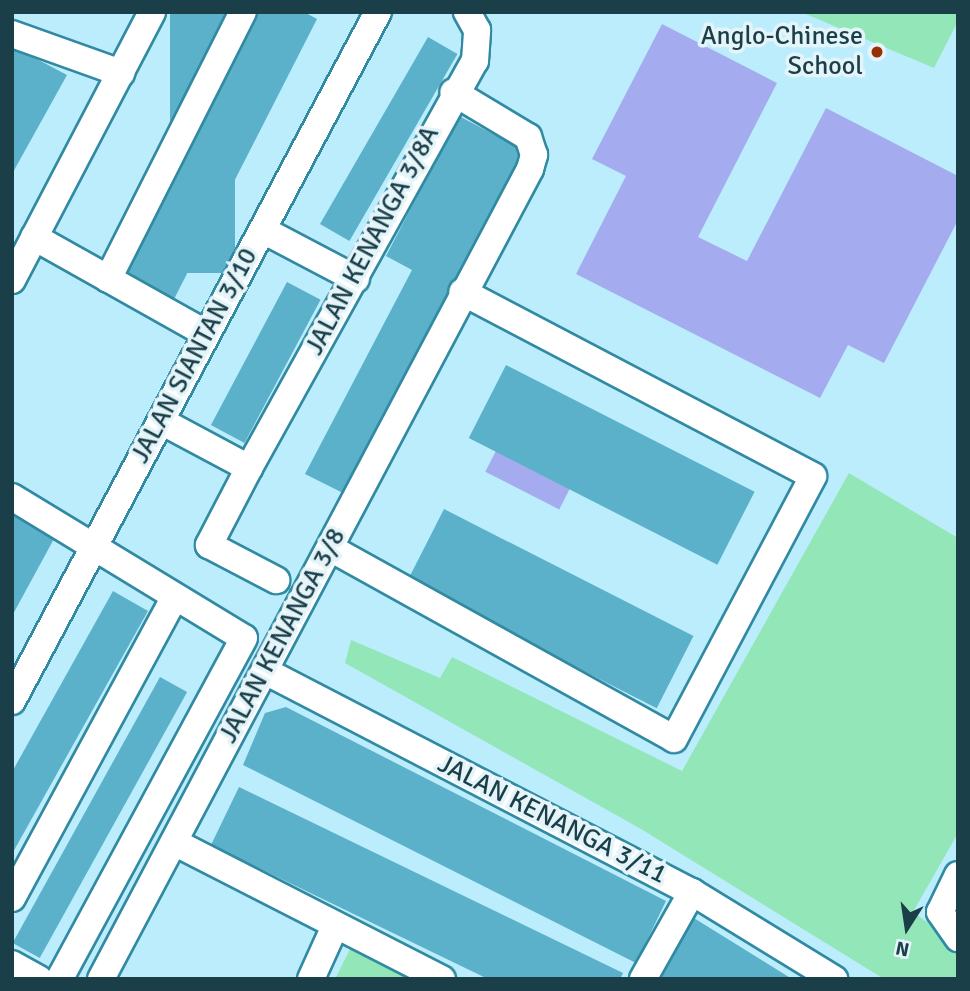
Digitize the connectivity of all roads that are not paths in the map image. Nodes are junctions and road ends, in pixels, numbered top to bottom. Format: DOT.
graph roads {
  1 [pos="152,12"];
  2 [pos="243,12"];
  3 [pos="467,12"];
  4 [pos="370,15"];
  5 [pos="12,34"];
  6 [pos="121,73"];
  7 [pos="453,92"];
  8 [pos="263,230"];
  9 [pos="34,237"];
  10 [pos="108,279"];
  11 [pos="356,279"];
  12 [pos="12,280"];
  13 [pos="461,292"];
  14 [pos="207,334"];
  15 [pos="161,421"];
  16 [pos="249,468"];
  17 [pos="12,497"];
  18 [pos="94,547"];
  19 [pos="330,548"];
  20 [pos="276,580"];
  21 [pos="175,597"];
  22 [pos="265,671"];
  23 [pos="12,701"];
  24 [pos="174,842"];
  25 [pos="958,875"];
  26 [pos="692,892"];
  27 [pos="12,898"];
  28 [pos="335,926"];
  29 [pos="958,938"];
  30 [pos="12,964"];
  31 [pos="39,979"];
  32 [pos="60,979"];
  33 [pos="101,979"];
  34 [pos="311,979"];
  35 [pos="442,979"];
  36 [pos="643,979"];
  37 [pos="834,979"];
  1 -- 6 [label="street"];
  2 -- 10 [label="street"];
  3 -- 7 [label="street, JALAN KENANGA 3/8A"];
  4 -- 8 [label="street, JALAN SIANTAN 3/10"];
  5 -- 6 [label="street"];
  6 -- 9 [label="street"];
  7 -- 11 [label="street, JALAN KENANGA 3/8A"];
  7 -- 13 [label="street, JALAN KENANGA 3/8"];
  8 -- 11 [label="street"];
  8 -- 14 [label="street, JALAN SIANTAN 3/10"];
  9 -- 10 [label="street"];
  9 -- 12 [label="street"];
  10 -- 14 [label="street"];
  11 -- 16 [label="street, JALAN KENANGA 3/8A"];
  13 -- 19 [label="street, JALAN KENANGA 3/8"];
  13 -- 19 [label="street"];
  14 -- 15 [label="street, JALAN SIANTAN 3/10"];
  15 -- 16 [label="street"];
  15 -- 18 [label="street, JALAN SIANTAN 3/10"];
  16 -- 20 [label="street, JALAN KENANGA 3/8A"];
  17 -- 18 [label="street"];
  18 -- 21 [label="street"];
  18 -- 23 [label="street, JALAN SIANTAN 3/10"];
  19 -- 22 [label="street, JALAN KENANGA 3/8"];
  21 -- 27 [label="street"];
  21 -- 32 [label="street"];
  22 -- 24 [label="street, JALAN KENANGA 3/8"];
  22 -- 26 [label="street, JALAN KENANGA 3/11"];
  24 -- 28 [label="street"];
  24 -- 33 [label="street, JALAN KENANGA 3/8"];
  25 -- 29 [label="street"];
  26 -- 36 [label="street"];
  26 -- 37 [label="street, JALAN KENANGA 3/11"];
  28 -- 34 [label="street"];
  28 -- 35 [label="street"];
  30 -- 31 [label="street"];
}
